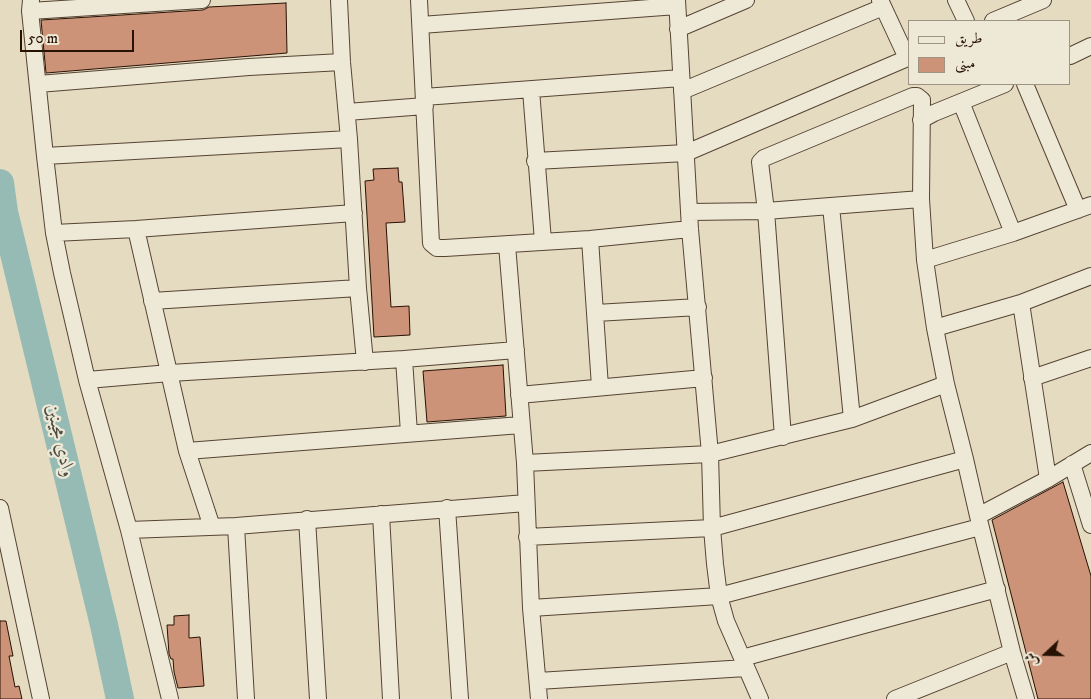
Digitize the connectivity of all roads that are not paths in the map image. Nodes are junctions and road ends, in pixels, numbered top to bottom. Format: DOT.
graph roads {
  1 [pos="202,0"];
  2 [pos="339,0"];
  3 [pos="419,0"];
  4 [pos="746,0"];
  5 [pos="956,0"];
  6 [pos="1043,0"];
  7 [pos="677,3"];
  8 [pos="881,4"];
  9 [pos="30,5"];
  10 [pos="966,20"];
  11 [pos="996,20"];
  12 [pos="421,25"];
  13 [pos="678,29"];
  14 [pos="1089,52"];
  15 [pos="1071,56"];
  16 [pos="908,58"];
  17 [pos="342,62"];
  18 [pos="38,84"];
  19 [pos="681,84"];
  20 [pos="1003,85"];
  21 [pos="1025,85"];
  22 [pos="531,90"];
  23 [pos="424,102"];
  24 [pos="961,102"];
  25 [pos="347,112"];
  26 [pos="921,120"];
  27 [pos="349,139"];
  28 [pos="686,153"];
  29 [pos="45,156"];
  30 [pos="535,161"];
  31 [pos="921,199"];
  32 [pos="831,206"];
  33 [pos="1085,207"];
  34 [pos="766,211"];
  35 [pos="690,212"];
  36 [pos="354,213"];
  37 [pos="136,229"];
  38 [pos="690,229"];
  39 [pos="54,232"];
  40 [pos="1013,233"];
  41 [pos="590,239"];
  42 [pos="543,241"];
  43 [pos="507,245"];
  44 [pos="925,260"];
  45 [pos="1091,276"];
  46 [pos="358,288"];
  47 [pos="152,301"];
  48 [pos="1021,302"];
  49 [pos="698,307"];
  50 [pos="596,313"];
  51 [pos="935,328"];
  52 [pos="516,350"];
  53 [pos="1091,358"];
  54 [pos="404,359"];
  55 [pos="365,362"];
  56 [pos="170,373"];
  57 [pos="704,378"];
  58 [pos="1032,378"];
  59 [pos="87,380"];
  60 [pos="946,384"];
  61 [pos="600,387"];
  62 [pos="519,395"];
  63 [pos="852,419"];
  64 [pos="521,425"];
  65 [pos="410,433"];
  66 [pos="783,437"];
  67 [pos="187,451"];
  68 [pos="1091,453"];
  69 [pos="710,454"];
  70 [pos="965,459"];
  71 [pos="525,463"];
  72 [pos="1072,464"];
  73 [pos="1048,479"];
  74 [pos="1086,492"];
  75 [pos="526,503"];
  76 [pos="0,508"];
  77 [pos="448,508"];
  78 [pos="381,514"];
  79 [pos="307,519"];
  80 [pos="979,521"];
  81 [pos="1091,524"];
  82 [pos="236,526"];
  83 [pos="212,527"];
  84 [pos="712,528"];
  85 [pos="129,530"];
  86 [pos="527,537"];
  87 [pos="997,589"];
  88 [pos="718,596"];
  89 [pos="531,608"];
  90 [pos="1012,652"];
  91 [pos="744,663"];
  92 [pos="538,681"];
  93 [pos="41,699"];
  94 [pos="170,699"];
  95 [pos="246,699"];
  96 [pos="318,699"];
  97 [pos="391,699"];
  98 [pos="460,699"];
  99 [pos="539,699"];
  100 [pos="760,699"];
  101 [pos="895,699"];
  102 [pos="1026,699"];
  1 -- 9 [label="street"];
  2 -- 17 [label="street"];
  3 -- 12 [label="street"];
  4 -- 13 [label="street"];
  5 -- 10 [label="street"];
  6 -- 11 [label="street"];
  7 -- 12 [label="street"];
  7 -- 13 [label="street"];
  8 -- 16 [label="street"];
  8 -- 19 [label="street"];
  9 -- 18 [label="street"];
  12 -- 23 [label="street"];
  13 -- 19 [label="street"];
  14 -- 15 [label="street"];
  16 -- 28 [label="street"];
  17 -- 18 [label="street"];
  17 -- 25 [label="street"];
  18 -- 29 [label="street"];
  19 -- 22 [label="street"];
  19 -- 28 [label="street"];
  20 -- 24 [label="street"];
  21 -- 33 [label="street"];
  22 -- 23 [label="street"];
  22 -- 30 [label="street"];
  23 -- 25 [label="street"];
  23 -- 43 [label="street"];
  24 -- 26 [label="street"];
  24 -- 40 [label="street"];
  25 -- 27 [label="street"];
  26 -- 31 [label="street"];
  26 -- 34 [label="street"];
  27 -- 29 [label="street"];
  27 -- 36 [label="street"];
  28 -- 30 [label="street"];
  28 -- 35 [label="street"];
  29 -- 39 [label="street"];
  30 -- 42 [label="street"];
  31 -- 32 [label="street"];
  31 -- 44 [label="street"];
  32 -- 34 [label="street"];
  32 -- 63 [label="street"];
  33 -- 40 [label="street"];
  34 -- 35 [label="street"];
  34 -- 66 [label="street"];
  35 -- 38 [label="street"];
  36 -- 37 [label="street"];
  36 -- 46 [label="street"];
  37 -- 39 [label="street"];
  37 -- 47 [label="street"];
  38 -- 41 [label="street"];
  38 -- 49 [label="street"];
  39 -- 59 [label="street"];
  40 -- 44 [label="street"];
  41 -- 42 [label="street"];
  41 -- 50 [label="street"];
  42 -- 43 [label="street"];
  43 -- 52 [label="street"];
  44 -- 51 [label="street"];
  45 -- 48 [label="street"];
  46 -- 47 [label="street"];
  46 -- 55 [label="street"];
  47 -- 56 [label="street"];
  48 -- 51 [label="street"];
  48 -- 58 [label="street"];
  49 -- 50 [label="street"];
  49 -- 57 [label="street"];
  50 -- 61 [label="street"];
  51 -- 60 [label="street"];
  52 -- 54 [label="street"];
  52 -- 62 [label="street"];
  53 -- 58 [label="street"];
  54 -- 55 [label="street"];
  54 -- 65 [label="street"];
  55 -- 56 [label="street"];
  56 -- 59 [label="street"];
  56 -- 67 [label="street"];
  57 -- 61 [label="street"];
  57 -- 69 [label="street"];
  58 -- 73 [label="street"];
  59 -- 85 [label="street"];
  60 -- 63 [label="street"];
  60 -- 70 [label="street"];
  61 -- 62 [label="street"];
  62 -- 64 [label="street"];
  63 -- 66 [label="street"];
  64 -- 65 [label="street"];
  64 -- 71 [label="street"];
  65 -- 67 [label="street"];
  66 -- 69 [label="street"];
  67 -- 83 [label="street"];
  68 -- 72 [label="street"];
  69 -- 71 [label="street"];
  69 -- 84 [label="street"];
  70 -- 80 [label="street"];
  70 -- 84 [label="street"];
  71 -- 75 [label="street"];
  72 -- 73 [label="street"];
  72 -- 74 [label="street"];
  73 -- 80 [label="street"];
  74 -- 81 [label="street"];
  75 -- 77 [label="street"];
  75 -- 86 [label="street"];
  76 -- 93 [label="street"];
  77 -- 78 [label="street"];
  77 -- 98 [label="street"];
  78 -- 79 [label="street"];
  78 -- 97 [label="street"];
  79 -- 82 [label="street"];
  79 -- 96 [label="street"];
  80 -- 87 [label="street"];
  80 -- 88 [label="street"];
  82 -- 83 [label="street"];
  82 -- 95 [label="street"];
  83 -- 85 [label="street"];
  84 -- 86 [label="street"];
  84 -- 88 [label="street"];
  85 -- 94 [label="street"];
  86 -- 89 [label="street"];
  87 -- 90 [label="street"];
  87 -- 91 [label="street"];
  88 -- 89 [label="street"];
  88 -- 91 [label="street"];
  89 -- 92 [label="street"];
  90 -- 101 [label="street"];
  90 -- 102 [label="street"];
  91 -- 92 [label="street"];
  91 -- 100 [label="street"];
  92 -- 99 [label="street"];
}
